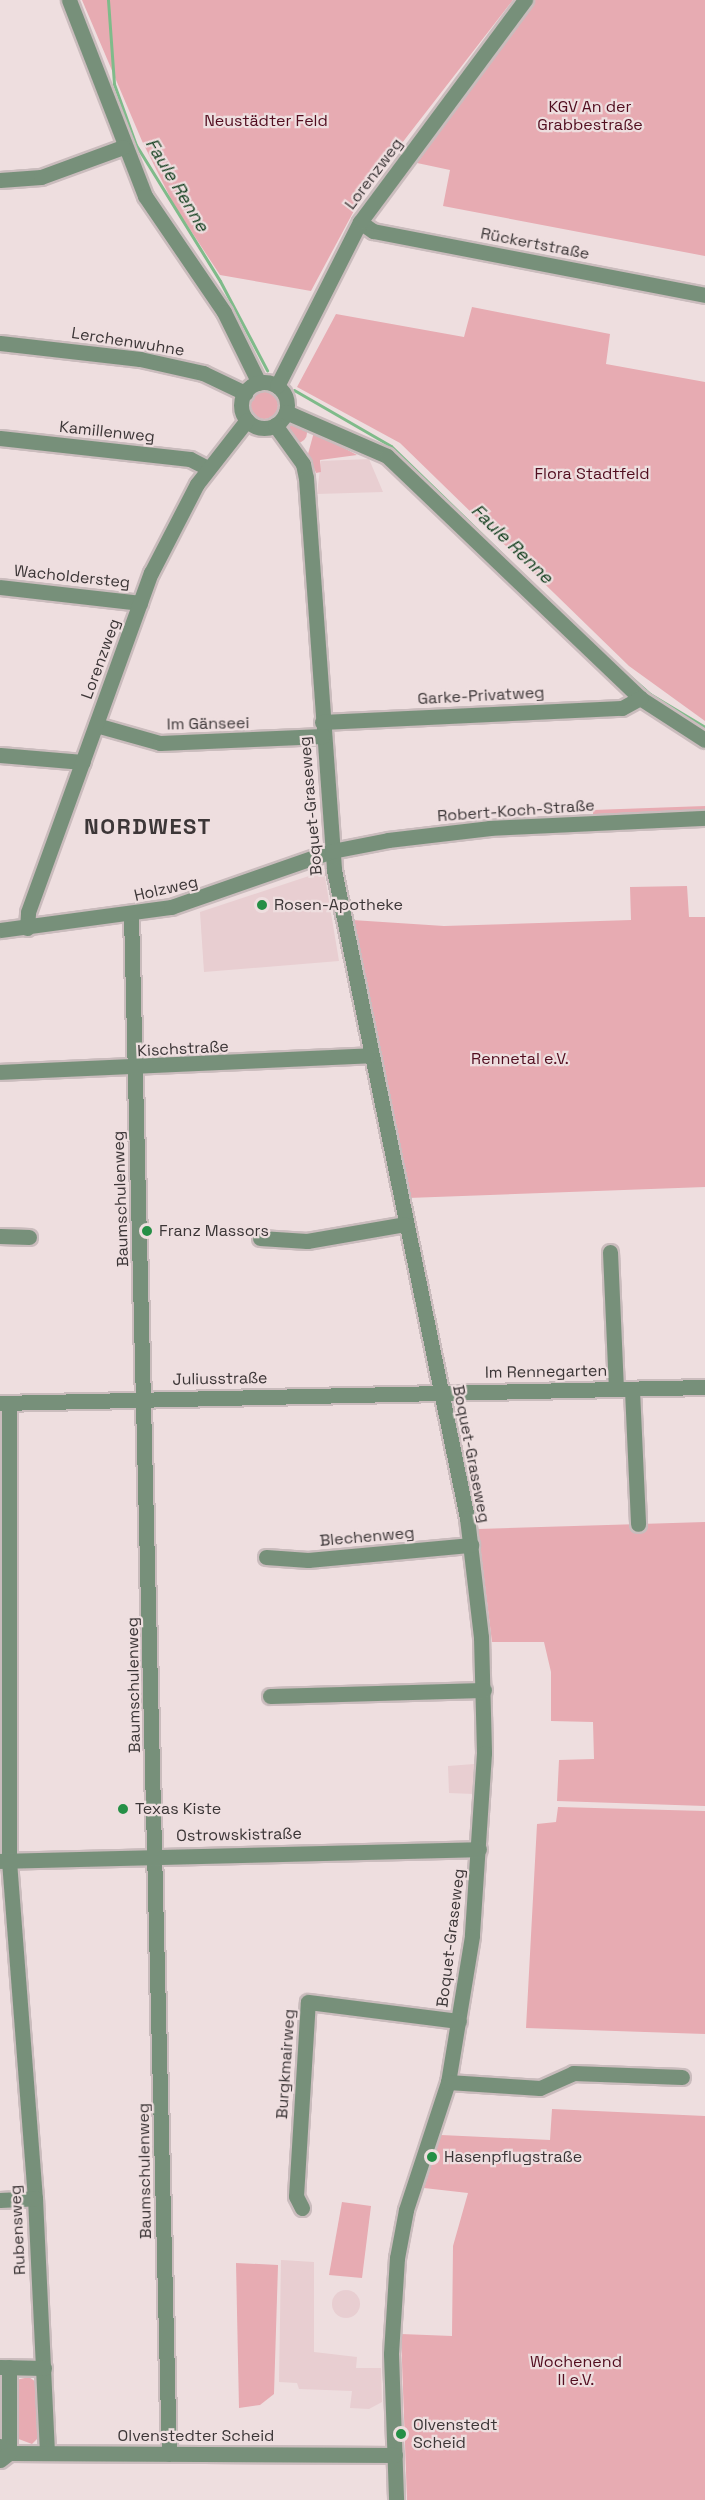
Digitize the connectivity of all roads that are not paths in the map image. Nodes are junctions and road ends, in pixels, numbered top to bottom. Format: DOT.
graph roads {
  1 [pos="69,0"];
  2 [pos="525,0"];
  3 [pos="123,147"];
  4 [pos="0,180"];
  5 [pos="360,222"];
  6 [pos="705,295"];
  7 [pos="0,343"];
  8 [pos="259,383"];
  9 [pos="278,386"];
  10 [pos="245,393"];
  11 [pos="286,412"];
  12 [pos="247,420"];
  13 [pos="275,425"];
  14 [pos="0,438"];
  15 [pos="208,468"];
  16 [pos="0,587"];
  17 [pos="140,603"];
  18 [pos="640,699"];
  19 [pos="96,725"];
  20 [pos="322,729"];
  21 [pos="705,740"];
  22 [pos="0,755"];
  23 [pos="83,762"];
  24 [pos="705,818"];
  25 [pos="332,851"];
  26 [pos="131,915"];
  27 [pos="27,928"];
  28 [pos="0,930"];
  29 [pos="369,1055"];
  30 [pos="135,1070"];
  31 [pos="0,1072"];
  32 [pos="405,1224"];
  33 [pos="0,1236"];
  34 [pos="29,1237"];
  35 [pos="260,1238"];
  36 [pos="610,1252"];
  37 [pos="705,1387"];
  38 [pos="624,1389"];
  39 [pos="441,1393"];
  40 [pos="145,1399"];
  41 [pos="4,1403"];
  42 [pos="638,1524"];
  43 [pos="471,1545"];
  44 [pos="266,1557"];
  45 [pos="484,1690"];
  46 [pos="270,1696"];
  47 [pos="479,1849"];
  48 [pos="156,1856"];
  49 [pos="4,1861"];
  50 [pos="459,2022"];
  51 [pos="682,2077"];
  52 [pos="448,2082"];
  53 [pos="35,2198"];
  54 [pos="0,2200"];
  55 [pos="302,2208"];
  56 [pos="5,2367"];
  57 [pos="44,2368"];
  58 [pos="3,2453"];
  59 [pos="47,2453"];
  60 [pos="170,2454"];
  61 [pos="395,2455"];
  62 [pos="396,2500"];
  1 -- 3 [label="street"];
  2 -- 5 [label="street, Lorenzweg"];
  3 -- 4 [label="street"];
  3 -- 8 [label="street"];
  5 -- 6 [label="street, Rückertstraße"];
  5 -- 9 [label="street, Lorenzweg"];
  7 -- 10 [label="street, Lerchenwuhne"];
  8 -- 9 [label="street"];
  8 -- 10 [label="street"];
  9 -- 11 [label="street"];
  10 -- 12 [label="street"];
  11 -- 13 [label="street"];
  11 -- 18 [label="street"];
  12 -- 13 [label="street"];
  12 -- 15 [label="street, Lorenzweg"];
  13 -- 20 [label="street, Boquet-Graseweg"];
  14 -- 15 [label="street, Kamillenweg"];
  15 -- 17 [label="street, Lorenzweg"];
  16 -- 17 [label="street, Wacholdersteg"];
  17 -- 19 [label="street, Lorenzweg"];
  18 -- 20 [label="street, Garke-Privatweg"];
  18 -- 21 [label="street"];
  19 -- 20 [label="street, Im Gänseei"];
  19 -- 23 [label="street, Lorenzweg"];
  20 -- 25 [label="street, Boquet-Graseweg"];
  22 -- 23 [label="street"];
  23 -- 27 [label="street, Lorenzweg"];
  24 -- 25 [label="street, Robert-Koch-Straße"];
  25 -- 26 [label="street, Holzweg"];
  25 -- 29 [label="street, Boquet-Graseweg"];
  26 -- 27 [label="street, Holzweg"];
  26 -- 30 [label="street, Baumschulenweg"];
  27 -- 28 [label="street, Holzweg"];
  29 -- 30 [label="street, Kischstraße"];
  29 -- 32 [label="street, Boquet-Graseweg"];
  30 -- 31 [label="street, Kischstraße"];
  30 -- 40 [label="street, Baumschulenweg"];
  32 -- 35 [label="street"];
  32 -- 39 [label="street, Boquet-Graseweg"];
  33 -- 34 [label="street"];
  36 -- 38 [label="street, Im Rennegarten"];
  37 -- 38 [label="street, Im Rennegarten"];
  38 -- 39 [label="street, Im Rennegarten"];
  38 -- 42 [label="street, Im Rennegarten"];
  39 -- 40 [label="street, Juliusstraße"];
  39 -- 43 [label="street, Boquet-Graseweg"];
  40 -- 41 [label="street, Juliusstraße"];
  40 -- 48 [label="street, Baumschulenweg"];
  41 -- 49 [label="street, Rubensweg"];
  43 -- 44 [label="street, Blechenweg"];
  43 -- 45 [label="street, Boquet-Graseweg"];
  45 -- 46 [label="street"];
  45 -- 47 [label="street, Boquet-Graseweg"];
  47 -- 48 [label="street, Ostrowskistraße"];
  47 -- 50 [label="street, Boquet-Graseweg"];
  48 -- 49 [label="street, Ostrowskistraße"];
  48 -- 60 [label="street, Baumschulenweg"];
  49 -- 53 [label="street, Rubensweg"];
  50 -- 52 [label="street, Boquet-Graseweg"];
  50 -- 55 [label="street, Burgkmairweg"];
  51 -- 52 [label="street"];
  52 -- 61 [label="street, Boquet-Graseweg"];
  53 -- 54 [label="street"];
  53 -- 57 [label="street, Rubensweg"];
  56 -- 57 [label="street"];
  56 -- 58 [label="street"];
  57 -- 59 [label="street, Rubensweg"];
  58 -- 59 [label="street, Olvenstedter Scheid"];
  59 -- 60 [label="street, Olvenstedter Scheid"];
  60 -- 61 [label="street, Olvenstedter Scheid"];
  61 -- 62 [label="street, Boquet-Graseweg"];
}
